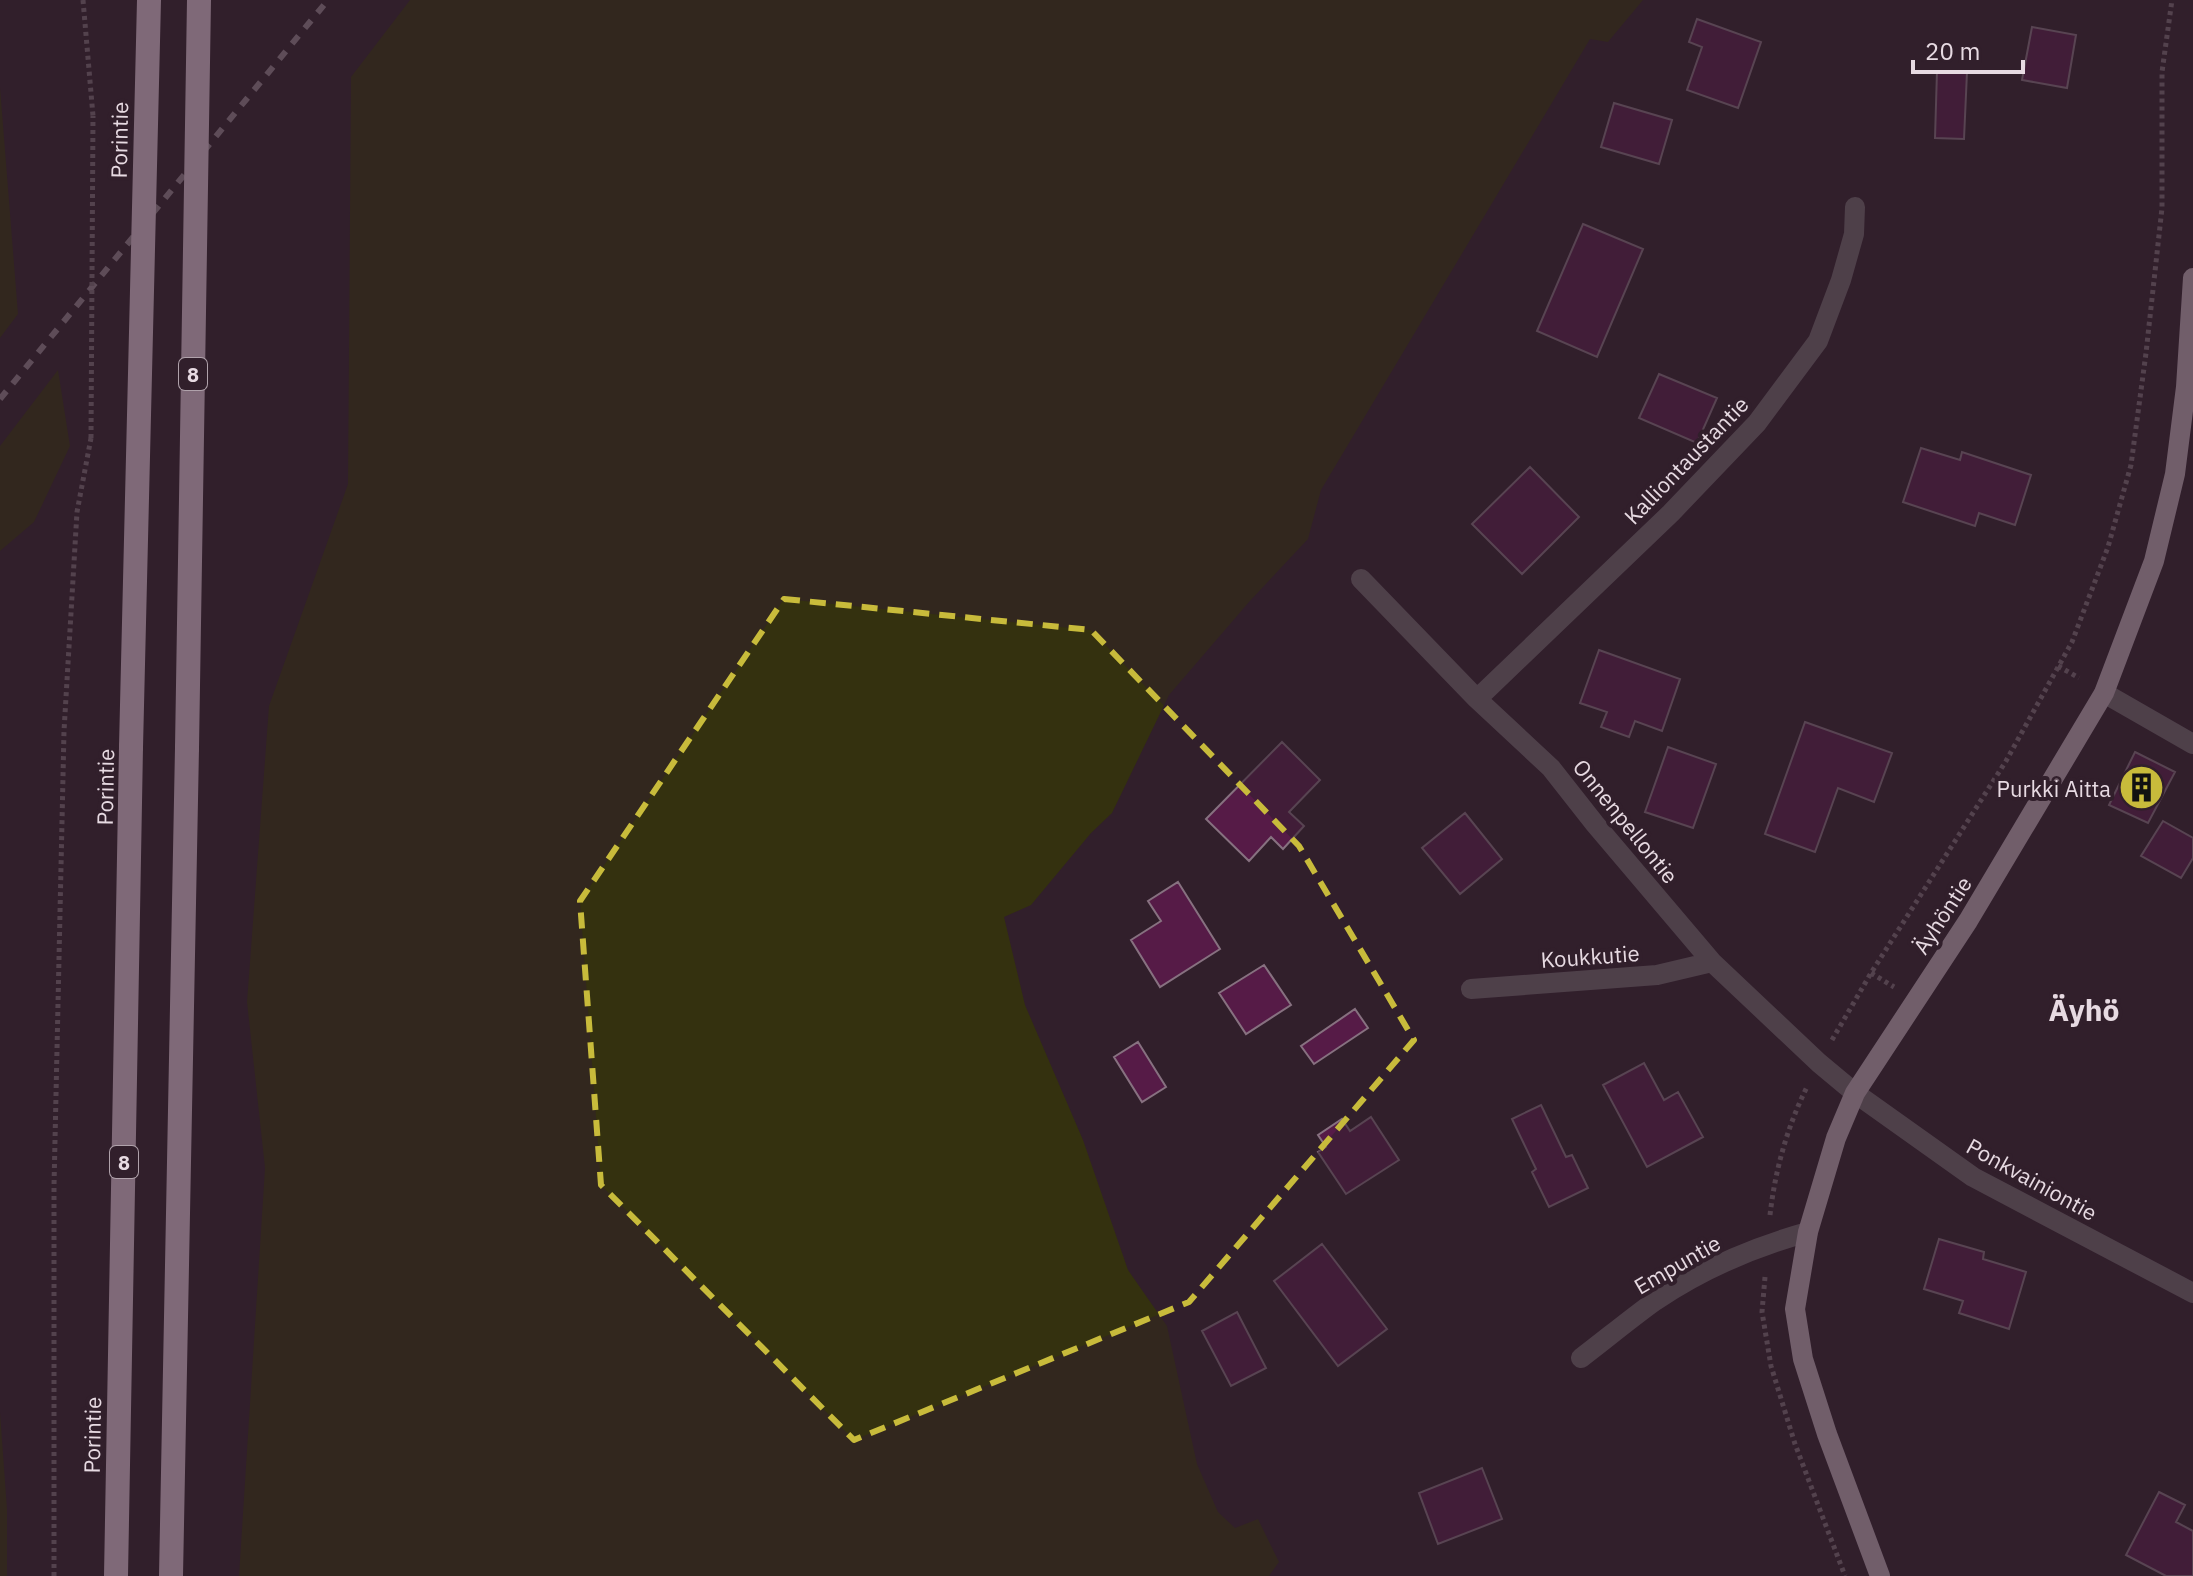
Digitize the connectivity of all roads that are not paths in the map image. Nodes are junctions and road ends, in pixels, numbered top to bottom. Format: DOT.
graph roads {
  1 [pos="149,0"];
  2 [pos="199,0"];
  3 [pos="1855,207"];
  4 [pos="2193,278"];
  5 [pos="2190,387"];
  6 [pos="1361,579"];
  7 [pos="2104,693"];
  8 [pos="1477,699"];
  9 [pos="2193,744"];
  10 [pos="1712,962"];
  11 [pos="1471,989"];
  12 [pos="1855,1093"];
  13 [pos="1808,1232"];
  14 [pos="2193,1293"];
  15 [pos="1581,1358"];
  16 [pos="116,1576"];
  17 [pos="171,1576"];
  18 [pos="1880,1576"];
  1 -- 16 [label="highway, Porintie / 8, bridge"];
  2 -- 17 [label="highway, 8, bridge"];
  3 -- 8 [label="street, Kalliontaustantie"];
  4 -- 5 [label="main road, Äyhöntie"];
  5 -- 7 [label="main road, Äyhöntie"];
  6 -- 8 [label="street, Onnenpellontie"];
  7 -- 9 [label="street"];
  7 -- 12 [label="main road, Äyhöntie"];
  8 -- 10 [label="street, Onnenpellontie"];
  10 -- 11 [label="street, Koukkutie"];
  10 -- 12 [label="street, Onnenpellontie"];
  12 -- 13 [label="main road, Äyhöntie"];
  12 -- 14 [label="street, Ponkvainiontie"];
  13 -- 15 [label="street, Empuntie"];
  13 -- 18 [label="main road, Äyhöntie"];
}
